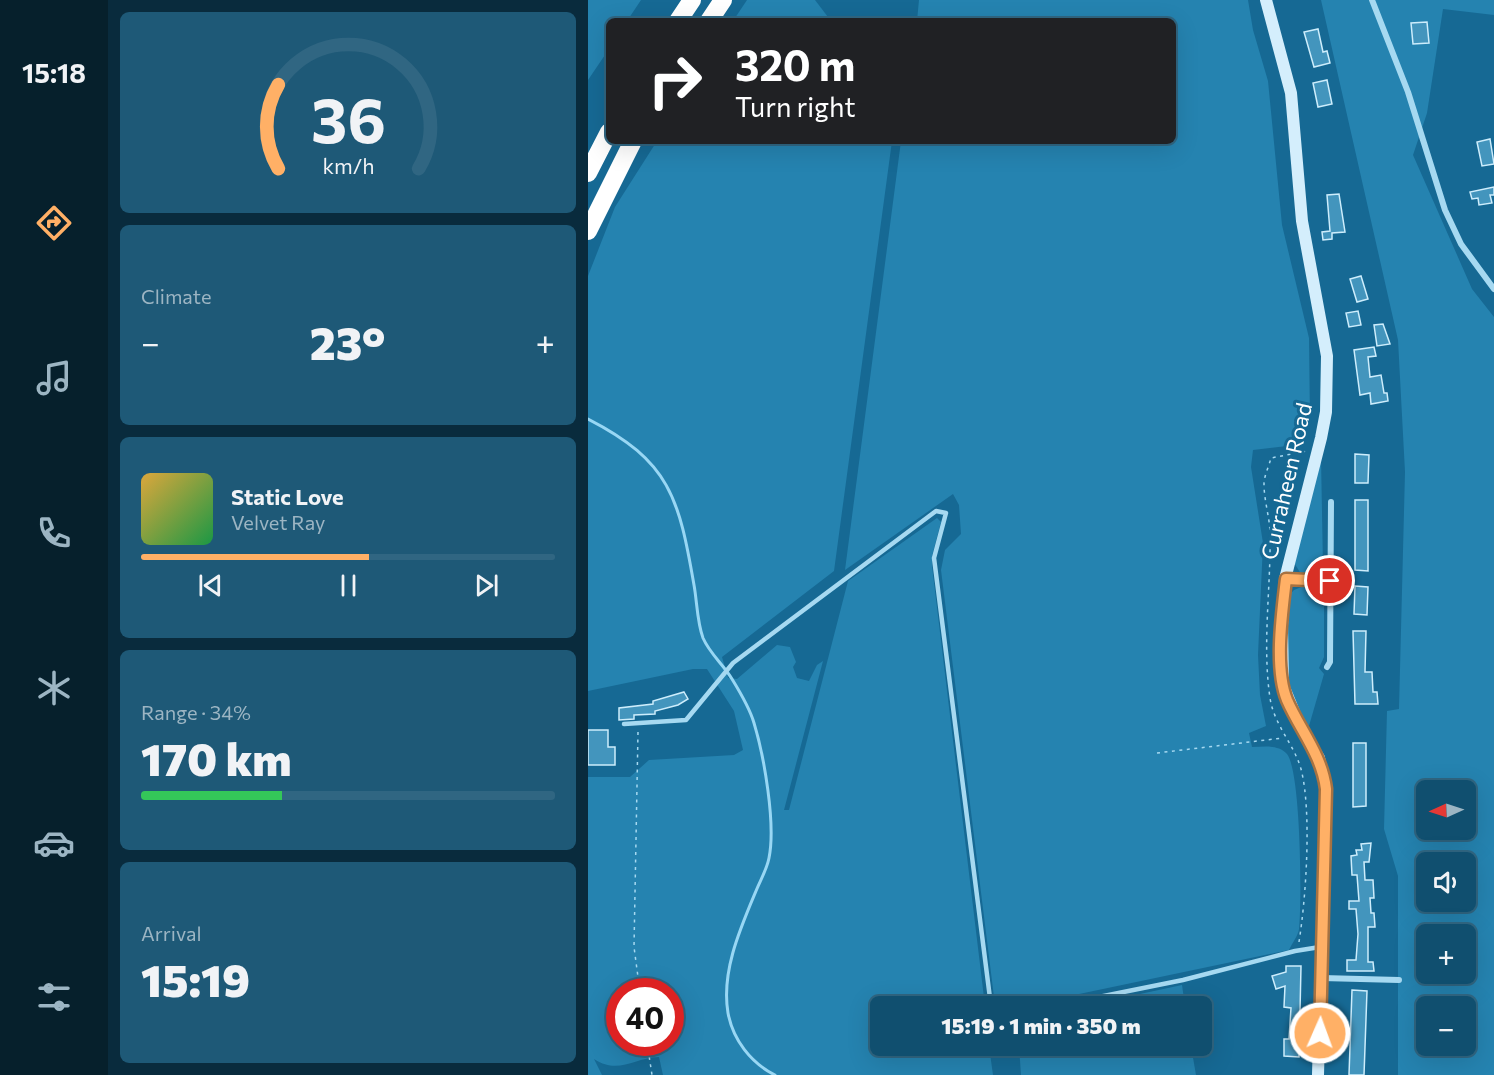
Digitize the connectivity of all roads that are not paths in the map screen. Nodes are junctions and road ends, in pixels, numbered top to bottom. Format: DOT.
graph roads {
  1 [pos="692,0"];
  2 [pos="723,0"];
  3 [pos="1266,0"];
  4 [pos="1372,0"];
  5 [pos="680,18"];
  6 [pos="711,18"];
  7 [pos="606,138"];
  8 [pos="632,144"];
  9 [pos="588,173"];
  10 [pos="588,231"];
  11 [pos="1494,290"];
  12 [pos="1331,502"];
  13 [pos="1286,579"];
  14 [pos="1330,581"];
  15 [pos="1327,667"];
  16 [pos="624,724"];
  17 [pos="1323,946"];
  18 [pos="1322,978"];
  19 [pos="1399,980"];
  20 [pos="990,996"];
  21 [pos="1104,996"];
  22 [pos="1318,1075"];
  1 -- 5 [label="highway"];
  2 -- 6 [label="highway"];
  3 -- 13 [label="street, Curraheen Road"];
  4 -- 11 [label="street"];
  7 -- 9 [label="highway"];
  8 -- 10 [label="highway"];
  12 -- 14 [label="street"];
  13 -- 14 [label="street"];
  13 -- 17 [label="street, Curraheen Road"];
  14 -- 15 [label="street"];
  16 -- 20 [label="lane"];
  17 -- 18 [label="street, Curraheen Road"];
  17 -- 21 [label="lane"];
  18 -- 19 [label="street"];
  18 -- 22 [label="street, Curraheen Road"];
}
